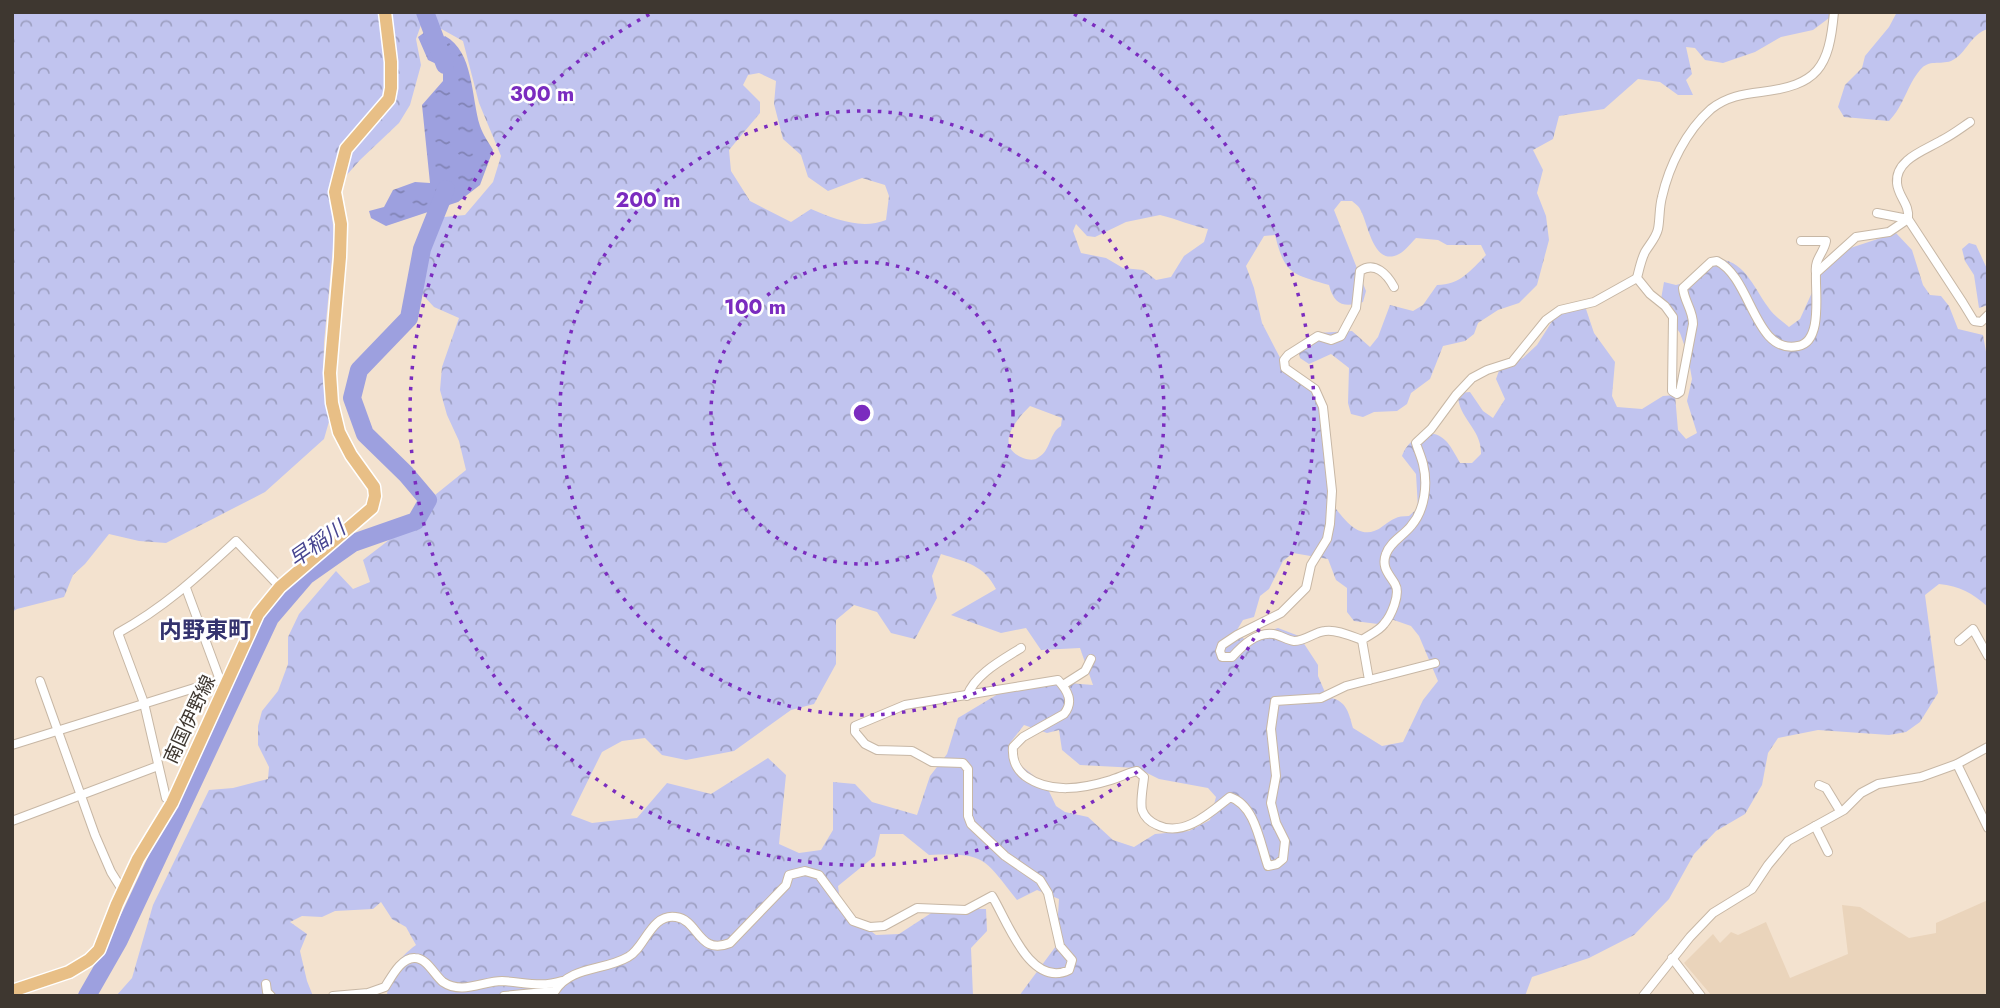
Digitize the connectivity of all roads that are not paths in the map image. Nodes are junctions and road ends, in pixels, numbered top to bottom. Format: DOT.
graph roads {
  1 [pos="385,12"];
  2 [pos="1834,12"];
  3 [pos="1970,122"];
  4 [pos="1877,213"];
  5 [pos="1908,219"];
  6 [pos="1801,241"];
  7 [pos="1816,273"];
  8 [pos="1637,278"];
  9 [pos="1394,287"];
  10 [pos="1988,315"];
  11 [pos="280,587"];
  12 [pos="186,588"];
  13 [pos="1362,640"];
  14 [pos="1959,641"];
  15 [pos="1021,648"];
  16 [pos="1988,656"];
  17 [pos="1091,659"];
  18 [pos="1434,663"];
  19 [pos="1369,680"];
  20 [pos="40,681"];
  21 [pos="223,681"];
  22 [pos="1063,685"];
  23 [pos="967,696"];
  24 [pos="144,703"];
  25 [pos="58,731"];
  26 [pos="12,745"];
  27 [pos="1988,747"];
  28 [pos="1957,764"];
  29 [pos="158,766"];
  30 [pos="1819,785"];
  31 [pos="82,796"];
  32 [pos="172,803"];
  33 [pos="1840,811"];
  34 [pos="12,821"];
  35 [pos="1815,825"];
  36 [pos="1988,828"];
  37 [pos="1828,852"];
  38 [pos="123,891"];
  39 [pos="1672,958"];
  40 [pos="562,981"];
  41 [pos="267,984"];
  42 [pos="19,992"];
  43 [pos="271,996"];
  44 [pos="333,996"];
  45 [pos="504,996"];
  46 [pos="1643,996"];
  47 [pos="1701,996"];
  1 -- 11 [label="main road, 南国伊野線"];
  2 -- 8 [label="street"];
  3 -- 5 [label="street"];
  4 -- 5 [label="street"];
  5 -- 7 [label="street"];
  5 -- 10 [label="street"];
  6 -- 7 [label="street"];
  7 -- 8 [label="street"];
  8 -- 13 [label="street"];
  9 -- 13 [label="street"];
  11 -- 12 [label="street"];
  11 -- 21 [label="main road, 南国伊野線"];
  12 -- 21 [label="street"];
  12 -- 24 [label="street"];
  13 -- 19 [label="street"];
  14 -- 16 [label="street"];
  15 -- 23 [label="street"];
  17 -- 22 [label="street"];
  18 -- 19 [label="street"];
  19 -- 22 [label="street"];
  20 -- 25 [label="street"];
  21 -- 24 [label="street"];
  21 -- 32 [label="main road, 南国伊野線"];
  22 -- 23 [label="street"];
  23 -- 40 [label="street"];
  24 -- 25 [label="street"];
  24 -- 29 [label="street"];
  25 -- 26 [label="street"];
  25 -- 31 [label="street"];
  27 -- 28 [label="street"];
  28 -- 33 [label="street"];
  28 -- 36 [label="street"];
  29 -- 31 [label="street"];
  29 -- 32 [label="street"];
  30 -- 33 [label="street"];
  31 -- 34 [label="street"];
  31 -- 38 [label="street"];
  32 -- 38 [label="main road, 南国伊野線"];
  33 -- 35 [label="street"];
  35 -- 37 [label="street"];
  35 -- 39 [label="street"];
  38 -- 42 [label="main road, 南国伊野線"];
  39 -- 46 [label="street"];
  39 -- 47 [label="street"];
  40 -- 44 [label="street"];
  40 -- 45 [label="street"];
  41 -- 43 [label="street"];
}
